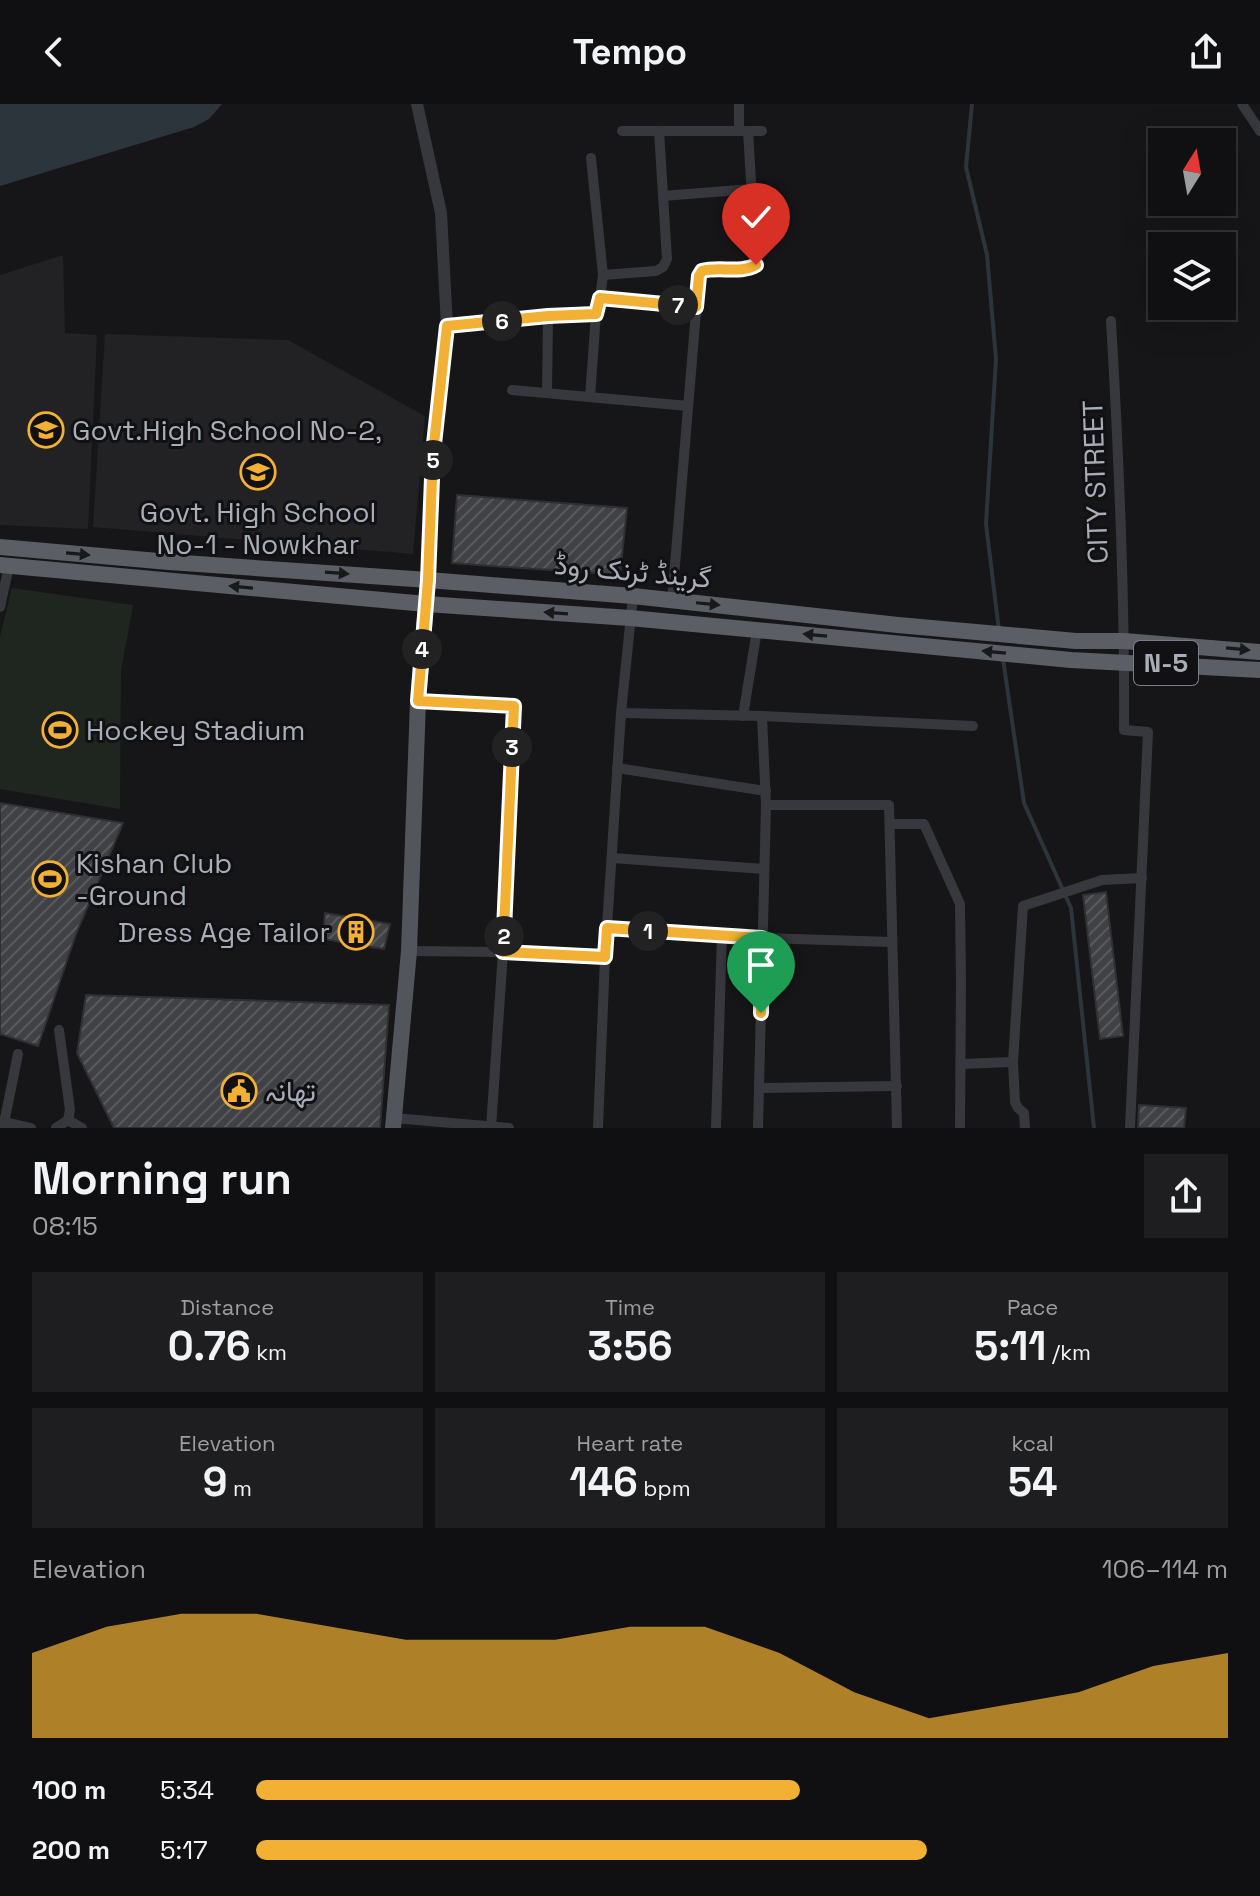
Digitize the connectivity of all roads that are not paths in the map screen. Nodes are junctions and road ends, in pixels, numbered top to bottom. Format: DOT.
graph roads {
  1 [pos="417,104"];
  2 [pos="739,104"];
  3 [pos="1242,104"];
  4 [pos="622,131"];
  5 [pos="659,131"];
  6 [pos="743,131"];
  7 [pos="762,131"];
  8 [pos="1260,131"];
  9 [pos="591,158"];
  10 [pos="752,189"];
  11 [pos="663,196"];
  12 [pos="603,275"];
  13 [pos="600,298"];
  14 [pos="696,307"];
  15 [pos="596,314"];
  16 [pos="548,316"];
  17 [pos="1111,321"];
  18 [pos="447,326"];
  19 [pos="512,390"];
  20 [pos="547,393"];
  21 [pos="590,397"];
  22 [pos="688,406"];
  23 [pos="0,547"];
  24 [pos="4,565"];
  25 [pos="428,580"];
  26 [pos="633,596"];
  27 [pos="672,601"];
  28 [pos="426,604"];
  29 [pos="0,607"];
  30 [pos="630,618"];
  31 [pos="757,630"];
  32 [pos="1124,641"];
  33 [pos="1260,652"];
  34 [pos="1124,661"];
  35 [pos="1260,670"];
  36 [pos="418,701"];
  37 [pos="621,713"];
  38 [pos="743,716"];
  39 [pos="762,716"];
  40 [pos="973,726"];
  41 [pos="617,768"];
  42 [pos="766,791"];
  43 [pos="766,805"];
  44 [pos="890,824"];
  45 [pos="612,858"];
  46 [pos="764,869"];
  47 [pos="1142,878"];
  48 [pos="607,928"];
  49 [pos="722,935"];
  50 [pos="762,938"];
  51 [pos="892,942"];
  52 [pos="409,951"];
  53 [pos="503,952"];
  54 [pos="605,957"];
  55 [pos="59,1030"];
  56 [pos="18,1054"];
  57 [pos="1013,1062"];
  58 [pos="961,1064"];
  59 [pos="897,1086"];
  60 [pos="760,1088"];
  61 [pos="68,1120"];
  62 [pos="2,1123"];
  63 [pos="394,1123"];
  64 [pos="491,1127"];
  65 [pos="31,1128"];
  66 [pos="56,1128"];
  67 [pos="82,1128"];
  68 [pos="509,1128"];
  69 [pos="598,1128"];
  70 [pos="716,1128"];
  71 [pos="758,1128"];
  72 [pos="897,1128"];
  73 [pos="960,1128"];
  74 [pos="1025,1128"];
  75 [pos="1130,1128"];
  1 -- 18 [label="street"];
  2 -- 6 [label="street"];
  3 -- 8 [label="street"];
  4 -- 5 [label="street"];
  5 -- 6 [label="street"];
  5 -- 11 [label="street"];
  6 -- 7 [label="street"];
  6 -- 10 [label="street"];
  9 -- 12 [label="street"];
  10 -- 11 [label="street"];
  10 -- 14 [label="street"];
  11 -- 12 [label="street"];
  12 -- 13 [label="street"];
  13 -- 14 [label="street"];
  13 -- 15 [label="street"];
  14 -- 22 [label="street"];
  15 -- 16 [label="street"];
  15 -- 21 [label="street"];
  16 -- 18 [label="street"];
  16 -- 20 [label="street"];
  17 -- 32 [label="street, CITY STREET"];
  18 -- 25 [label="street"];
  19 -- 20 [label="street"];
  20 -- 21 [label="street"];
  21 -- 22 [label="street"];
  22 -- 27 [label="street"];
  23 -- 25 [label="highway, گرینڈ ٹرنک روڈ / N-5, one-way"];
  28 -- 24 [label="highway, گرینڈ ٹرنک روڈ / N-5, one-way"];
  24 -- 29 [label="street"];
  25 -- 26 [label="highway, گرینڈ ٹرنک روڈ / N-5"];
  25 -- 28 [label="main road"];
  26 -- 27 [label="highway, گرینڈ ٹرنک روڈ / N-5"];
  26 -- 30 [label="street"];
  27 -- 32 [label="highway, گرینڈ ٹرنک روڈ / N-5, one-way"];
  30 -- 28 [label="highway, گرینڈ ٹرنک روڈ / N-5, one-way"];
  28 -- 36 [label="main road"];
  30 -- 31 [label="highway, گرینڈ ٹرنک روڈ / N-5"];
  30 -- 37 [label="street"];
  34 -- 31 [label="highway, گرینڈ ٹرنک روڈ / N-5, one-way"];
  31 -- 38 [label="street"];
  32 -- 33 [label="highway, گرینڈ ٹرنک روڈ / N-5, one-way"];
  32 -- 34 [label="street, CITY STREET"];
  34 -- 35 [label="highway, گرینڈ ٹرنک روڈ / N-5"];
  34 -- 47 [label="street, CITY STREET"];
  36 -- 52 [label="main road"];
  36 -- 53 [label="street"];
  37 -- 38 [label="street"];
  37 -- 41 [label="street"];
  38 -- 39 [label="street"];
  39 -- 40 [label="street"];
  39 -- 42 [label="street"];
  41 -- 42 [label="street"];
  41 -- 45 [label="street"];
  42 -- 43 [label="street"];
  43 -- 44 [label="street"];
  43 -- 46 [label="street"];
  44 -- 51 [label="street"];
  44 -- 58 [label="street"];
  45 -- 46 [label="street"];
  45 -- 48 [label="street"];
  46 -- 50 [label="street"];
  47 -- 57 [label="street"];
  47 -- 75 [label="street"];
  48 -- 49 [label="street"];
  48 -- 54 [label="street"];
  49 -- 50 [label="street"];
  49 -- 70 [label="street"];
  50 -- 51 [label="street"];
  50 -- 60 [label="street"];
  51 -- 59 [label="street"];
  52 -- 53 [label="street"];
  52 -- 63 [label="main road"];
  53 -- 54 [label="street"];
  53 -- 64 [label="street"];
  54 -- 69 [label="street"];
  55 -- 61 [label="street"];
  56 -- 62 [label="street"];
  57 -- 58 [label="street"];
  57 -- 74 [label="street"];
  58 -- 73 [label="street"];
  59 -- 60 [label="street"];
  59 -- 72 [label="street"];
  60 -- 71 [label="street"];
  61 -- 66 [label="street"];
  61 -- 67 [label="street"];
  62 -- 65 [label="street"];
  63 -- 64 [label="street"];
  64 -- 68 [label="street"];
}
